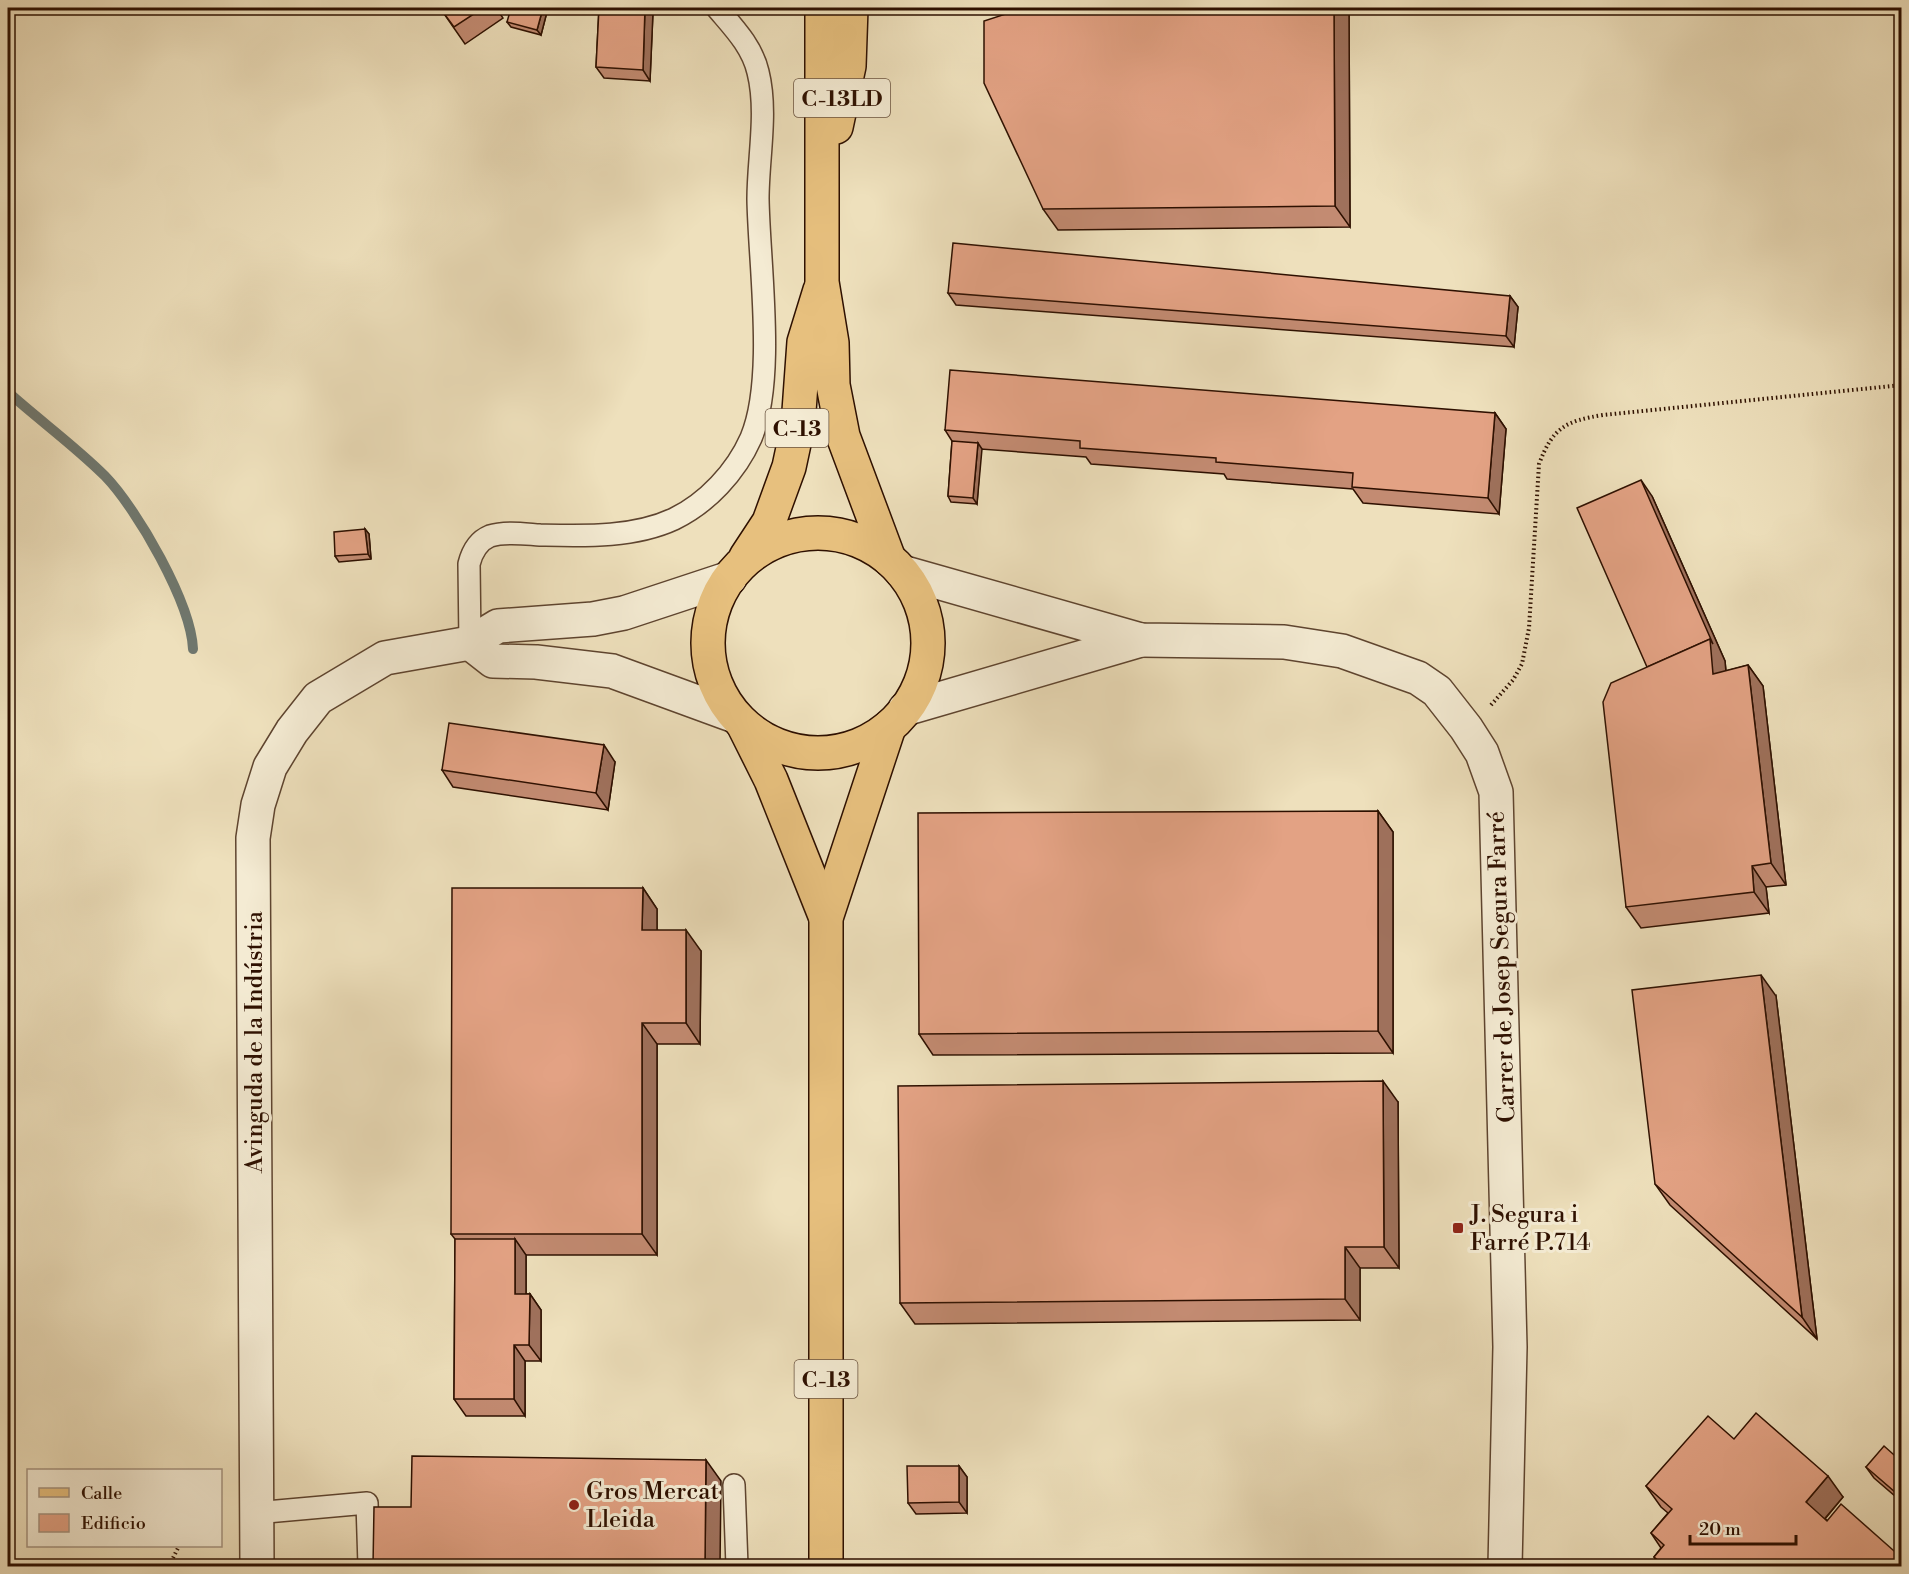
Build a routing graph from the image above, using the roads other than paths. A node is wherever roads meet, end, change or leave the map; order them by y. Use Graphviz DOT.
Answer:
graph roads {
  1 [pos="717,8"];
  2 [pos="822,8"];
  3 [pos="851,8"];
  4 [pos="823,188"];
  5 [pos="822,282"];
  6 [pos="896,565"];
  7 [pos="736,571"];
  8 [pos="1141,640"];
  9 [pos="470,643"];
  10 [pos="897,718"];
  11 [pos="739,720"];
  12 [pos="826,918"];
  13 [pos="734,1485"];
  14 [pos="255,1513"];
  15 [pos="257,1566"];
  16 [pos="369,1566"];
  17 [pos="737,1566"];
  18 [pos="826,1566"];
  19 [pos="1505,1566"];
  1 -- 9 [label="lane"];
  2 -- 4 [label="main road, C-13"];
  3 -- 4 [label="main road, C-13LD"];
  4 -- 5 [label="main road, C-13"];
  5 -- 6 [label="main road, C-13"];
  5 -- 7 [label="main road, C-13"];
  6 -- 7 [label="main road, C-13"];
  6 -- 8 [label="street, Carrer de Josep Segura Farré"];
  6 -- 10 [label="main road, C-13"];
  7 -- 9 [label="street, Avinguda de la Indústria"];
  7 -- 11 [label="main road, C-13"];
  8 -- 10 [label="street, Carrer de Josep Segura Farré"];
  8 -- 19 [label="street, Carrer de Josep Segura Farré"];
  9 -- 11 [label="street"];
  9 -- 14 [label="street, Avinguda de la Indústria"];
  10 -- 11 [label="main road, C-13"];
  10 -- 12 [label="main road, C-13"];
  11 -- 12 [label="main road, C-13"];
  12 -- 18 [label="main road, C-13"];
  13 -- 17 [label="lane"];
  14 -- 15 [label="street, Avinguda de la Indústria"];
  14 -- 16 [label="lane"];
}
